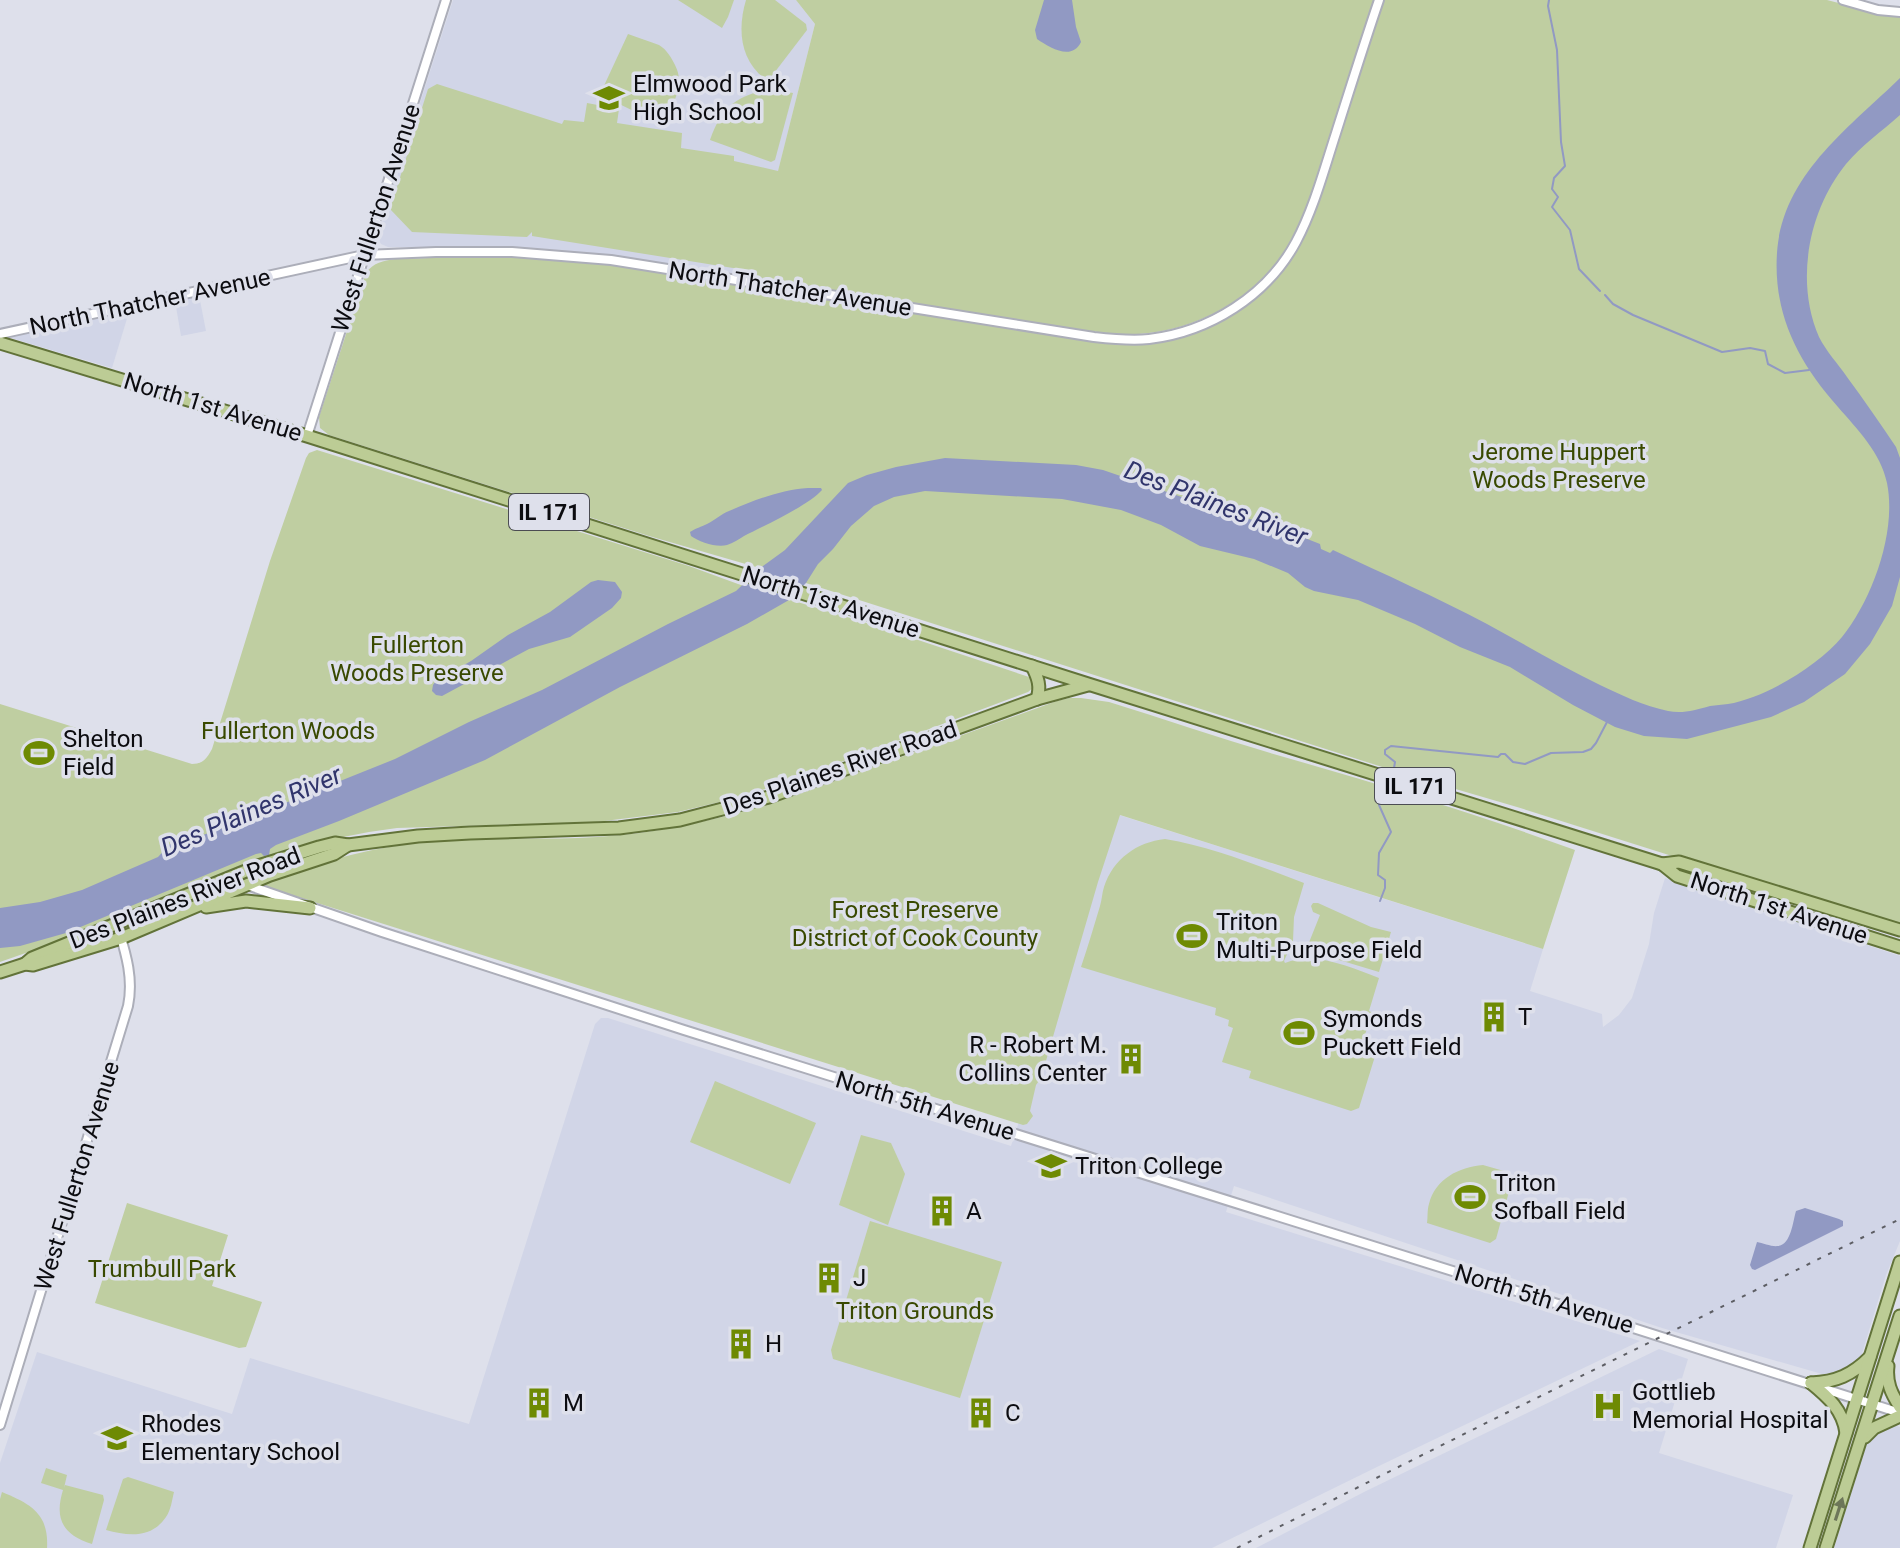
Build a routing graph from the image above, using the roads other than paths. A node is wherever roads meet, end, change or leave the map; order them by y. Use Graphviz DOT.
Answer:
graph roads {
  1 [pos="446,0"];
  2 [pos="1379,0"];
  3 [pos="1843,0"];
  4 [pos="1900,12"];
  5 [pos="364,255"];
  6 [pos="0,334"];
  7 [pos="0,343"];
  8 [pos="307,436"];
  9 [pos="1032,666"];
  10 [pos="1088,684"];
  11 [pos="1037,699"];
  12 [pos="348,845"];
  13 [pos="1662,864"];
  14 [pos="227,879"];
  15 [pos="246,885"];
  16 [pos="310,908"];
  17 [pos="185,911"];
  18 [pos="117,924"];
  19 [pos="1900,930"];
  20 [pos="121,938"];
  21 [pos="1900,947"];
  22 [pos="25,964"];
  23 [pos="0,972"];
  24 [pos="1900,1262"];
  25 [pos="1900,1316"];
  26 [pos="1890,1347"];
  27 [pos="1872,1356"];
  28 [pos="1811,1383"];
  29 [pos="1858,1399"];
  30 [pos="1872,1404"];
  31 [pos="1900,1407"];
  32 [pos="1900,1414"];
  33 [pos="0,1425"];
  34 [pos="1846,1436"];
  35 [pos="1858,1448"];
  36 [pos="1810,1548"];
  37 [pos="1826,1548"];
  1 -- 5 [label="street, West Fullerton Avenue"];
  2 -- 5 [label="street, North Thatcher Avenue"];
  3 -- 4 [label="street"];
  5 -- 6 [label="street, North Thatcher Avenue"];
  5 -- 8 [label="street, West Fullerton Avenue"];
  7 -- 8 [label="main road, North 1st Avenue / IL 171"];
  8 -- 9 [label="main road, North 1st Avenue / IL 171"];
  9 -- 10 [label="main road, North 1st Avenue / IL 171"];
  9 -- 11 [label="main road"];
  10 -- 11 [label="main road, Des Plaines River Road"];
  10 -- 13 [label="main road, North 1st Avenue / IL 171"];
  11 -- 12 [label="main road, Des Plaines River Road"];
  12 -- 14 [label="main road, Des Plaines River Road"];
  12 -- 15 [label="main road, Des Plaines River Road"];
  13 -- 19 [label="main road, North 1st Avenue / IL 171"];
  13 -- 21 [label="main road, North 1st Avenue / IL 171"];
  14 -- 15 [label="street, North 5th Avenue"];
  14 -- 18 [label="main road, Des Plaines River Road"];
  15 -- 16 [label="street, North 5th Avenue"];
  15 -- 17 [label="main road, Des Plaines River Road"];
  16 -- 17 [label="main road"];
  16 -- 28 [label="street, North 5th Avenue"];
  17 -- 20 [label="main road, Des Plaines River Road"];
  18 -- 20 [label="street, West Fullerton Avenue"];
  18 -- 22 [label="main road, Des Plaines River Road"];
  20 -- 22 [label="main road, Des Plaines River Road"];
  20 -- 33 [label="street, West Fullerton Avenue"];
  22 -- 23 [label="main road, Des Plaines River Road"];
  24 -- 27 [label="main road"];
  25 -- 26 [label="main road"];
  26 -- 30 [label="main road"];
  26 -- 31 [label="main road"];
  27 -- 28 [label="main road"];
  27 -- 29 [label="main road"];
  28 -- 29 [label="street, North 5th Avenue"];
  28 -- 34 [label="main road"];
  29 -- 30 [label="street, North 5th Avenue"];
  29 -- 34 [label="main road"];
  30 -- 32 [label="street, North 5th Avenue"];
  30 -- 35 [label="main road"];
  32 -- 35 [label="main road"];
  34 -- 36 [label="main road"];
  37 -- 35 [label="main road, one-way"];
}
